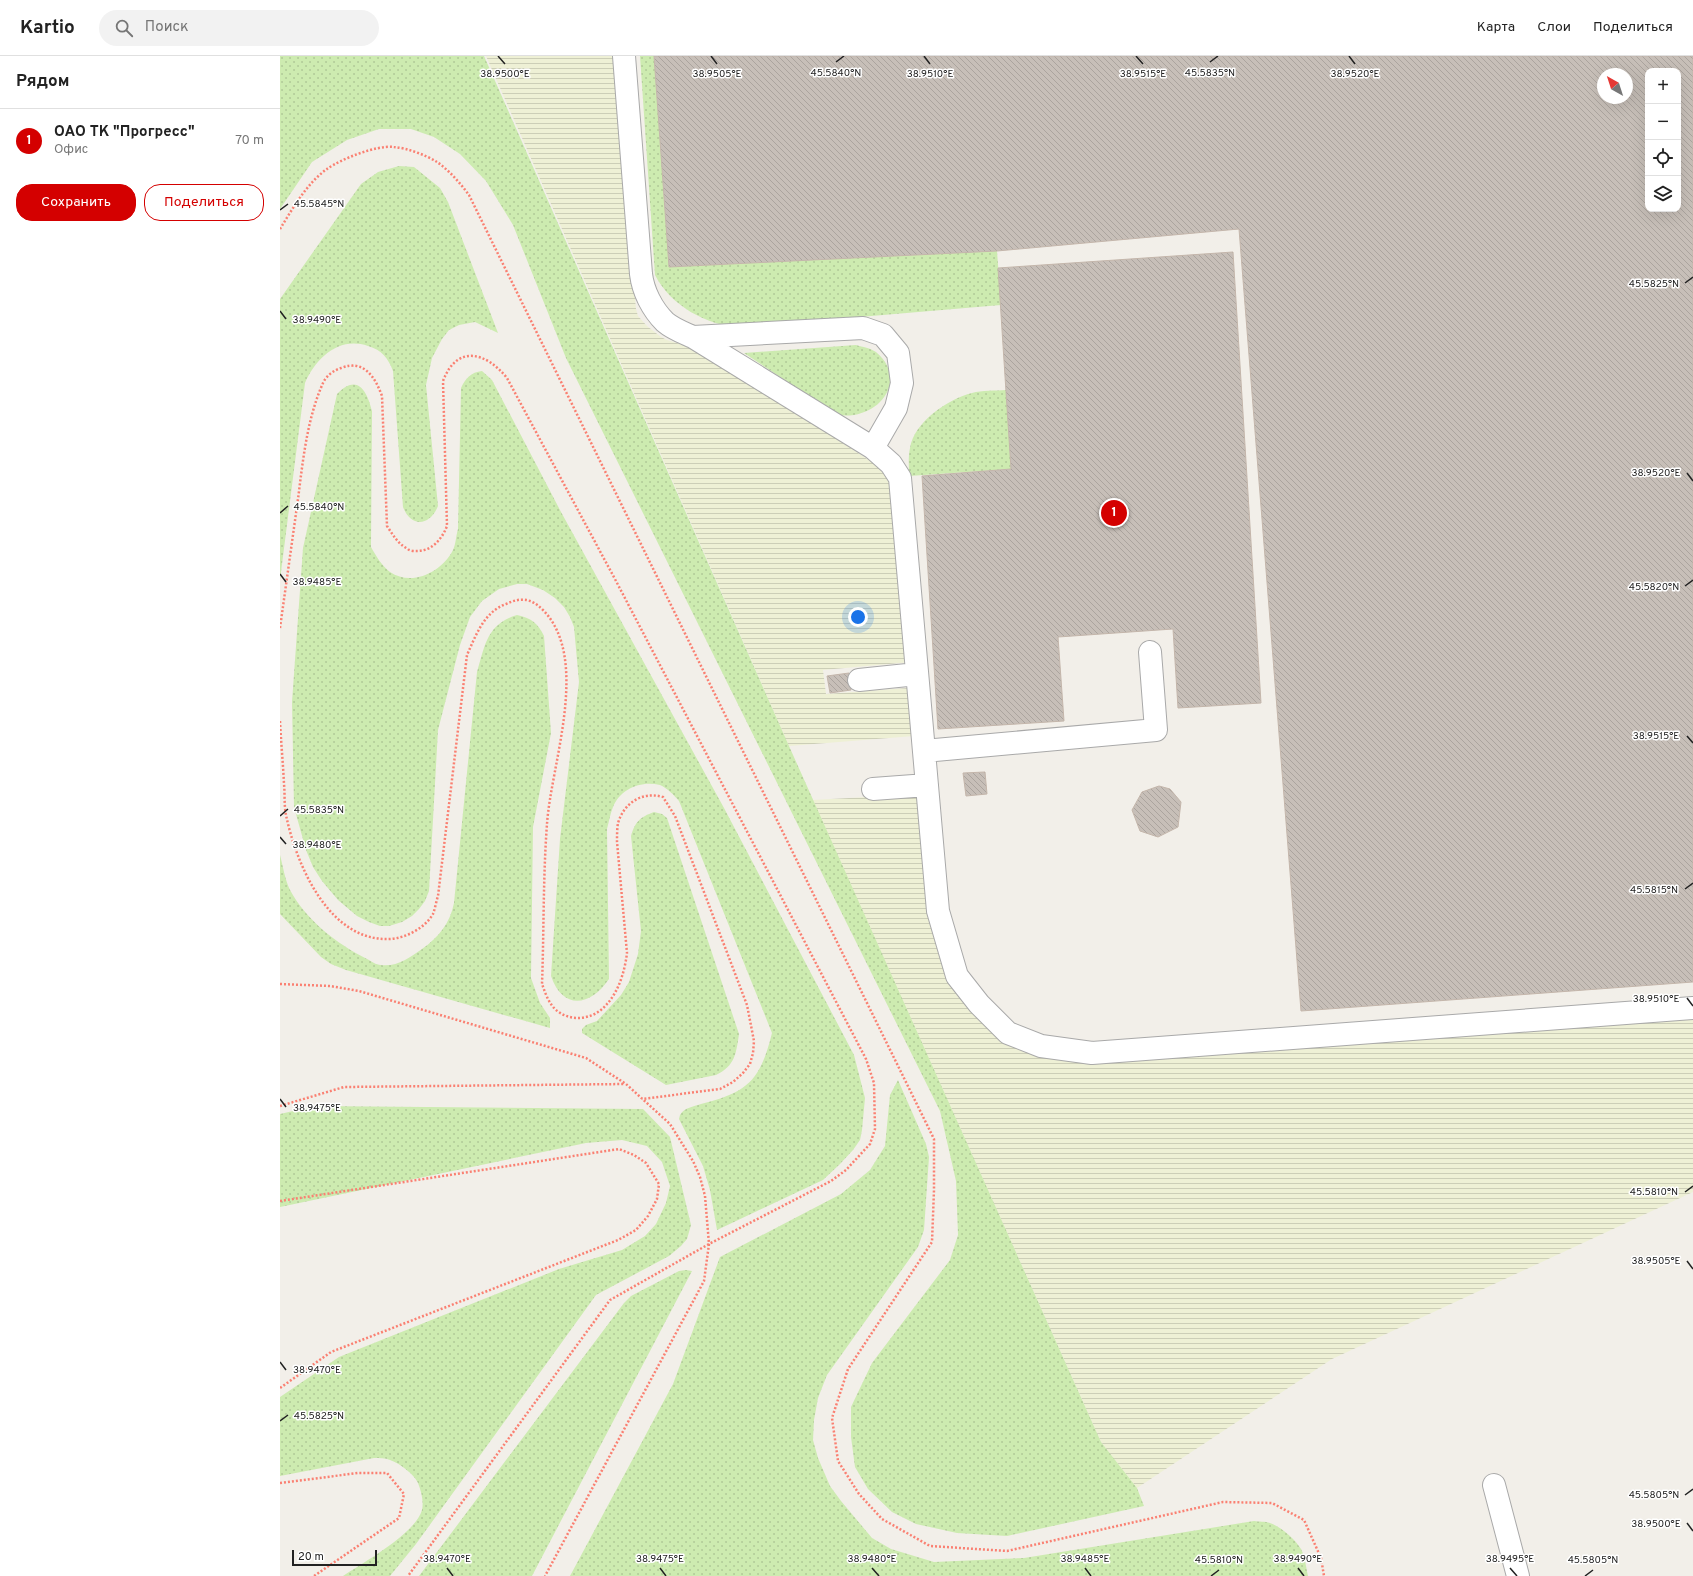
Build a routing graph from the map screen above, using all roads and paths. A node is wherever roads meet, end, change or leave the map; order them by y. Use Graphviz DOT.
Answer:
graph roads {
  1 [pos="624,56"];
  2 [pos="280,229"];
  3 [pos="693,337"];
  4 [pos="873,448"];
  5 [pos="280,628"];
  6 [pos="1150,652"];
  7 [pos="917,674"];
  8 [pos="858,680"];
  9 [pos="280,721"];
  10 [pos="924,751"];
  11 [pos="927,785"];
  12 [pos="873,789"];
  13 [pos="280,984"];
  14 [pos="1693,1008"];
  15 [pos="626,1084"];
  16 [pos="642,1099"];
  17 [pos="280,1106"];
  18 [pos="280,1202"];
  19 [pos="709,1244"];
  20 [pos="280,1388"];
  21 [pos="280,1483"];
  22 [pos="1494,1485"];
  23 [pos="314,1576"];
  24 [pos="408,1576"];
  25 [pos="545,1576"];
  26 [pos="1324,1576"];
  27 [pos="1518,1576"];
  1 -- 3 [label="lane"];
  2 -- 26 [label="path"];
  3 -- 4 [label="lane"];
  3 -- 4 [label="lane"];
  4 -- 7 [label="lane"];
  5 -- 19 [label="path"];
  6 -- 10 [label="lane"];
  7 -- 8 [label="lane"];
  7 -- 10 [label="lane"];
  9 -- 16 [label="path"];
  10 -- 11 [label="lane"];
  11 -- 12 [label="lane"];
  11 -- 14 [label="lane"];
  13 -- 15 [label="path"];
  15 -- 16 [label="path"];
  15 -- 17 [label="path"];
  16 -- 19 [label="path"];
  18 -- 20 [label="path"];
  19 -- 24 [label="path"];
  19 -- 25 [label="path"];
  21 -- 23 [label="path"];
  22 -- 27 [label="lane"];
}
